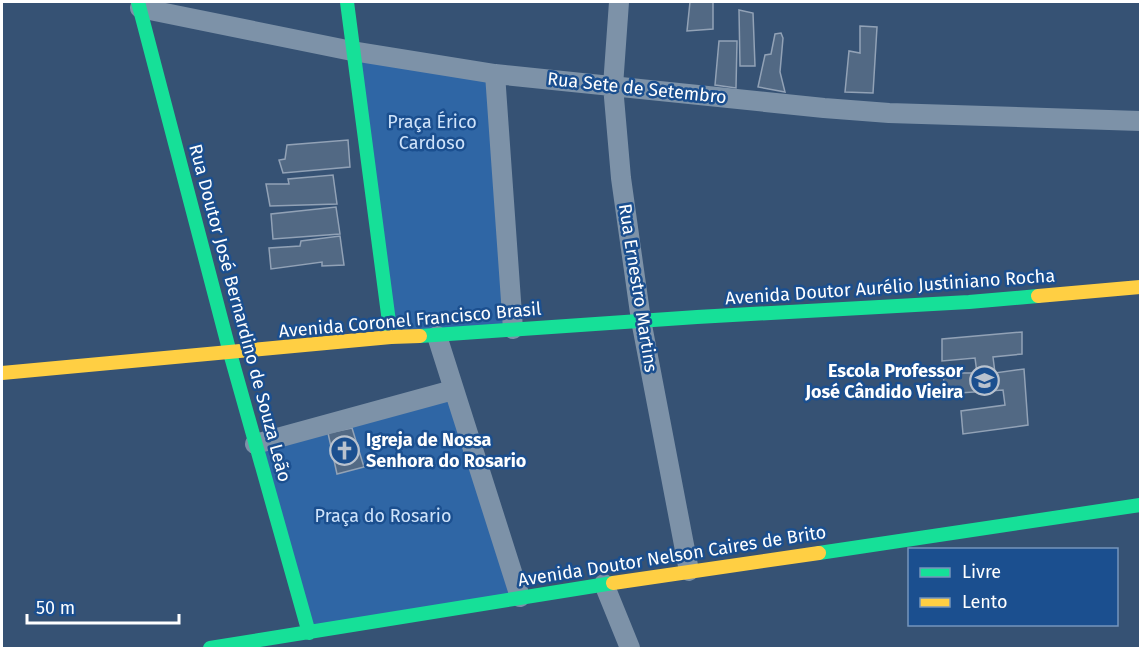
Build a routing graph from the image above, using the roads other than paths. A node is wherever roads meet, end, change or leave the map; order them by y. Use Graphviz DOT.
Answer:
graph roads {
  1 [pos="347,2"];
  2 [pos="619,2"];
  3 [pos="139,5"];
  4 [pos="352,51"];
  5 [pos="495,74"];
  6 [pos="612,86"];
  7 [pos="1140,121"];
  8 [pos="1140,287"];
  9 [pos="641,321"];
  10 [pos="513,329"];
  11 [pos="437,336"];
  12 [pos="391,337"];
  13 [pos="230,353"];
  14 [pos="2,372"];
  15 [pos="453,390"];
  16 [pos="255,444"];
  17 [pos="1140,505"];
  18 [pos="689,571"];
  19 [pos="604,584"];
  20 [pos="520,597"];
  21 [pos="309,633"];
  22 [pos="210,648"];
  23 [pos="630,648"];
  1 -- 4 [label="street"];
  2 -- 6 [label="street, Rua Ernestro Martins"];
  3 -- 4 [label="street, Rua Sete de Setembro"];
  3 -- 13 [label="street, Rua Doutor José Bernardino de Souza Leão"];
  4 -- 5 [label="street, Rua Sete de Setembro"];
  4 -- 12 [label="street"];
  5 -- 6 [label="street, Rua Sete de Setembro"];
  5 -- 10 [label="street"];
  6 -- 7 [label="street, Rua Sete de Setembro"];
  6 -- 9 [label="street, Rua Ernestro Martins"];
  8 -- 9 [label="street, Avenida Doutor Aurélio Justiniano Rocha"];
  9 -- 10 [label="street, Avenida Coronel Francisco Brasil"];
  9 -- 18 [label="street, Rua Ernestro Martins"];
  10 -- 11 [label="street, Avenida Coronel Francisco Brasil"];
  11 -- 12 [label="street, Avenida Coronel Francisco Brasil"];
  11 -- 15 [label="street"];
  12 -- 13 [label="street, Avenida Coronel Francisco Brasil"];
  13 -- 14 [label="street, Avenida Coronel Francisco Brasil"];
  13 -- 16 [label="street, Rua Doutor José Bernardino de Souza Leão"];
  15 -- 16 [label="street"];
  15 -- 20 [label="street"];
  16 -- 21 [label="street, Rua Doutor José Bernardino de Souza Leão"];
  17 -- 18 [label="street, Avenida Doutor Nelson Caires de Brito"];
  18 -- 19 [label="street, Avenida Doutor Nelson Caires de Brito"];
  19 -- 20 [label="street, Avenida Doutor Nelson Caires de Brito"];
  19 -- 23 [label="street"];
  20 -- 21 [label="street, Avenida Doutor Nelson Caires de Brito"];
  21 -- 22 [label="street, Avenida Doutor Nelson Caires de Brito"];
}
